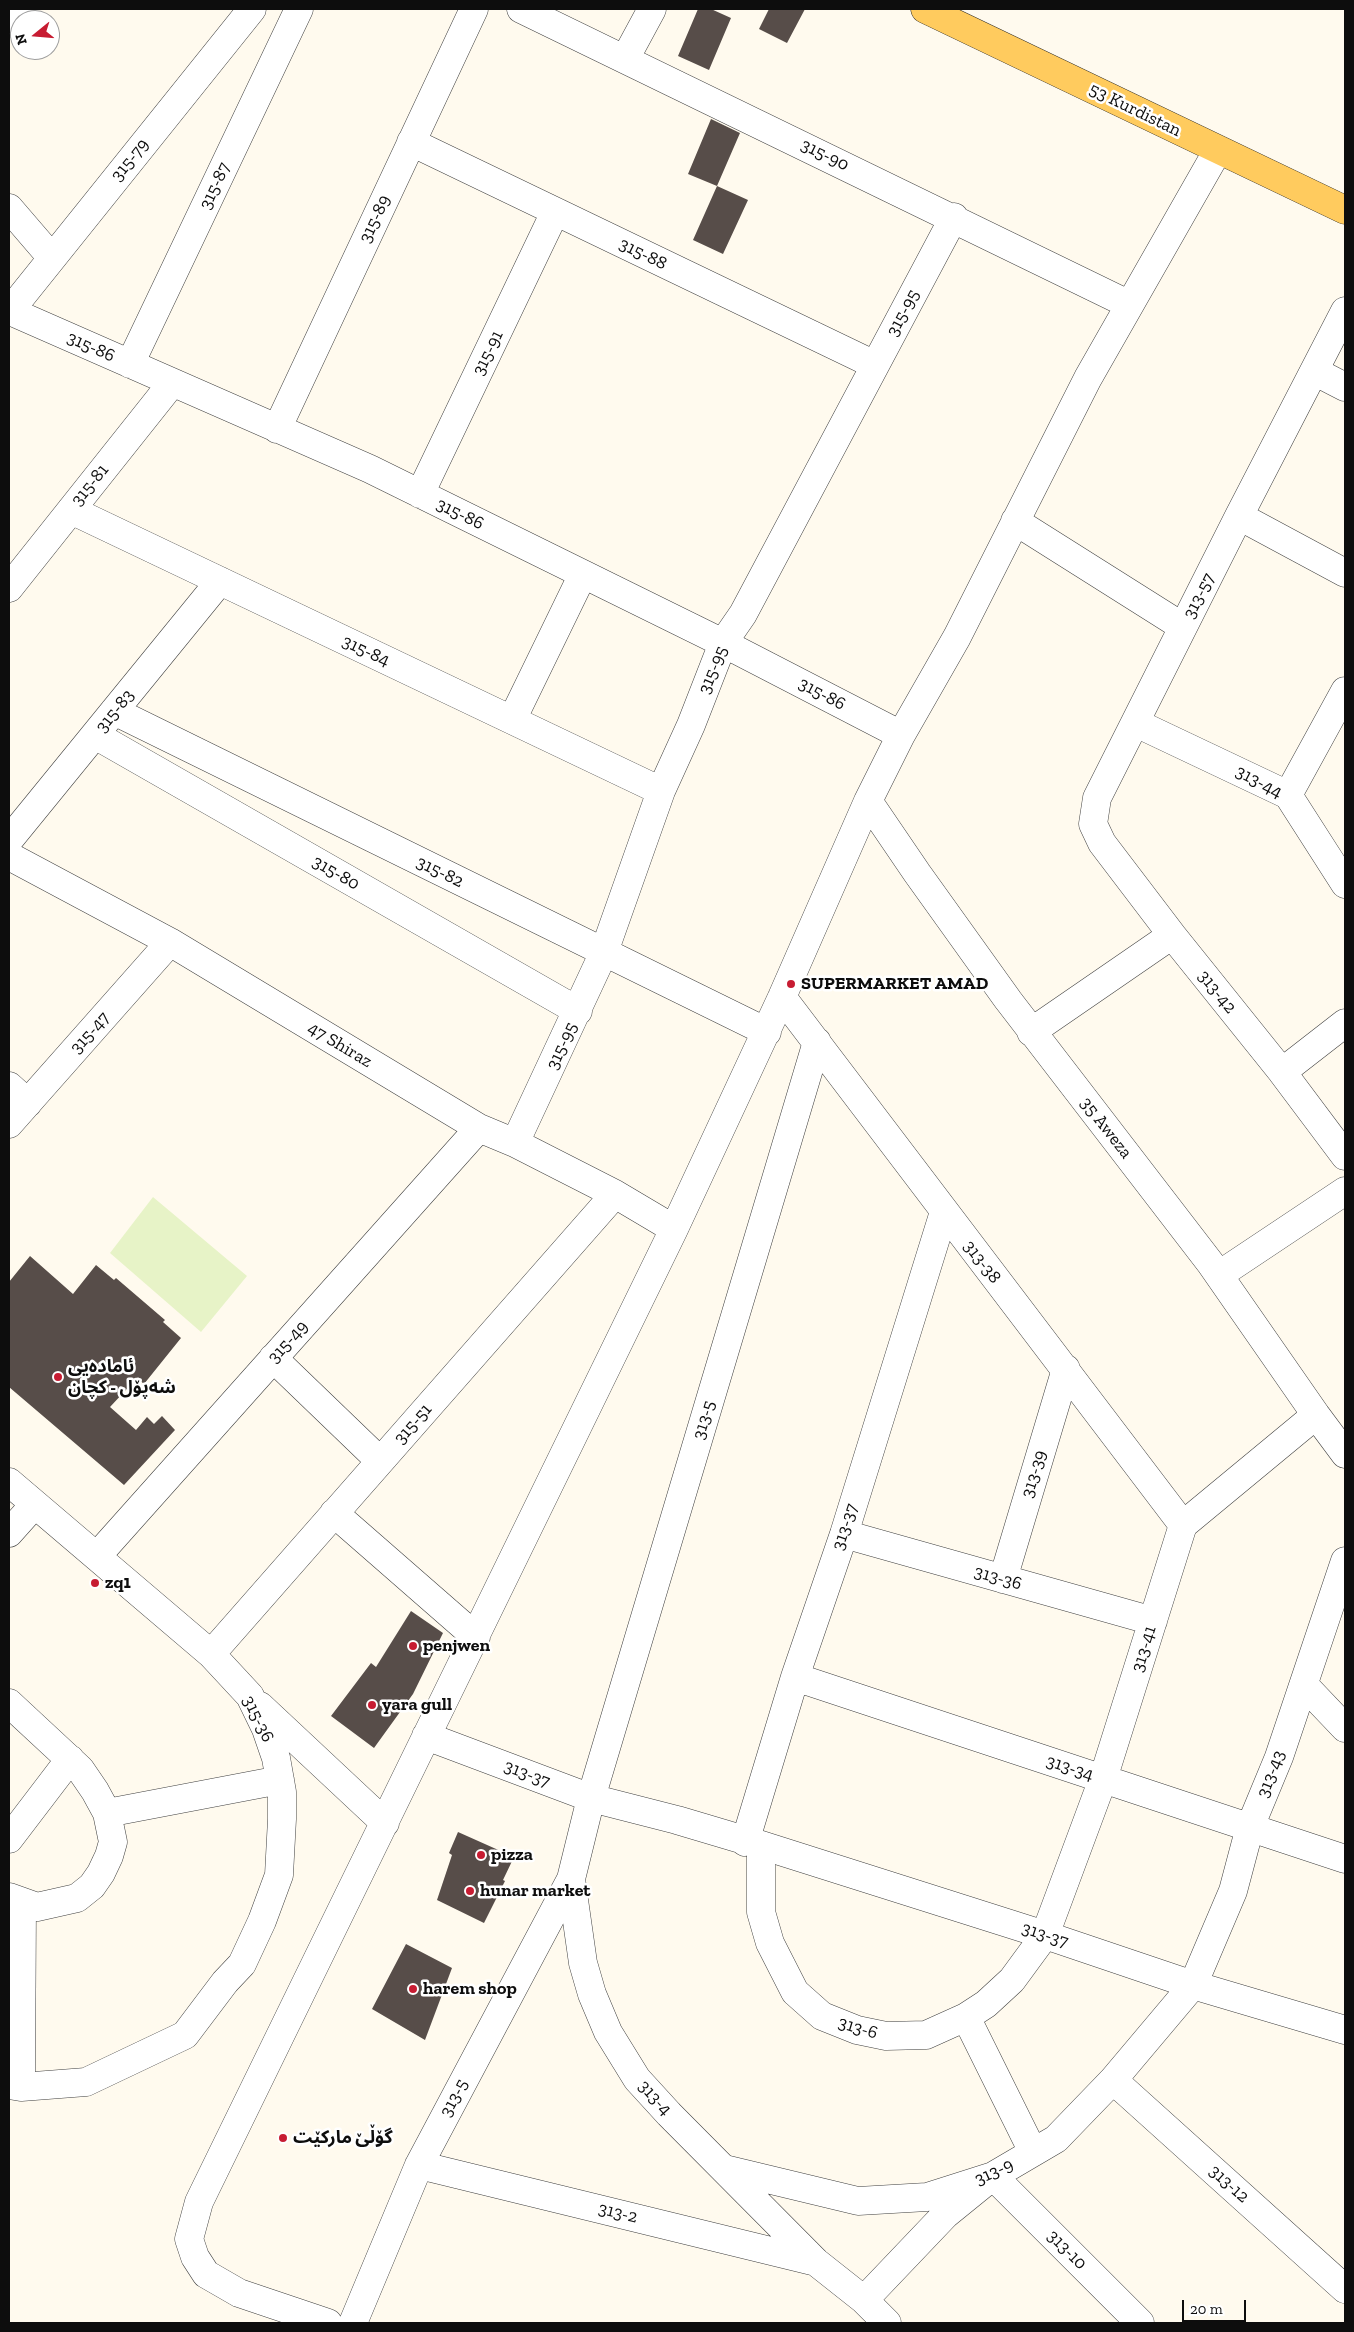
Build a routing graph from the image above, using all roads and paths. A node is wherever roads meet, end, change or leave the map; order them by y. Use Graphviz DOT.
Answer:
graph roads {
  1 [pos="20,9"];
  2 [pos="252,9"];
  3 [pos="299,9"];
  4 [pos="474,9"];
  5 [pos="521,9"];
  6 [pos="652,9"];
  7 [pos="925,9"];
  8 [pos="9,23"];
  9 [pos="625,59"];
  10 [pos="411,142"];
  11 [pos="1218,150"];
  12 [pos="9,208"];
  13 [pos="1345,210"];
  14 [pos="556,212"];
  15 [pos="954,218"];
  16 [pos="52,258"];
  17 [pos="1128,304"];
  18 [pos="1345,311"];
  19 [pos="9,312"];
  20 [pos="130,364"];
  21 [pos="875,365"];
  22 [pos="1314,371"];
  23 [pos="172,382"];
  24 [pos="1345,387"];
  25 [pos="277,429"];
  26 [pos="420,494"];
  27 [pos="71,510"];
  28 [pos="1239,516"];
  29 [pos="1015,521"];
  30 [pos="1345,573"];
  31 [pos="583,574"];
  32 [pos="220,581"];
  33 [pos="9,588"];
  34 [pos="1183,626"];
  35 [pos="723,643"];
  36 [pos="1345,691"];
  37 [pos="114,711"];
  38 [pos="512,720"];
  39 [pos="1136,723"];
  40 [pos="94,735"];
  41 [pos="901,735"];
  42 [pos="661,791"];
  43 [pos="1288,795"];
  44 [pos="868,801"];
  45 [pos="1093,824"];
  46 [pos="11,857"];
  47 [pos="1345,884"];
  48 [pos="1172,935"];
  49 [pos="170,942"];
  50 [pos="604,952"];
  51 [pos="782,997"];
  52 [pos="578,1011"];
  53 [pos="1345,1023"];
  54 [pos="767,1032"];
  55 [pos="1031,1032"];
  56 [pos="817,1042"];
  57 [pos="1282,1072"];
  58 [pos="18,1094"];
  59 [pos="9,1124"];
  60 [pos="479,1128"];
  61 [pos="515,1143"];
  62 [pos="1345,1156"];
  63 [pos="1345,1192"];
  64 [pos="615,1194"];
  65 [pos="944,1212"];
  66 [pos="674,1229"];
  67 [pos="1220,1275"];
  68 [pos="273,1358"];
  69 [pos="1066,1369"];
  70 [pos="1316,1415"];
  71 [pos="1345,1454"];
  72 [pos="380,1461"];
  73 [pos="9,1482"];
  74 [pos="34,1506"];
  75 [pos="334,1513"];
  76 [pos="1183,1525"];
  77 [pos="9,1533"];
  78 [pos="844,1534"];
  79 [pos="97,1556"];
  80 [pos="1345,1561"];
  81 [pos="1003,1579"];
  82 [pos="1153,1621"];
  83 [pos="476,1637"];
  84 [pos="211,1654"];
  85 [pos="795,1677"];
  86 [pos="1304,1686"];
  87 [pos="250,1696"];
  88 [pos="9,1703"];
  89 [pos="1345,1728"];
  90 [pos="426,1736"];
  91 [pos="70,1759"];
  92 [pos="1104,1779"];
  93 [pos="280,1780"];
  94 [pos="591,1798"];
  95 [pos="107,1813"];
  96 [pos="385,1823"];
  97 [pos="1250,1827"];
  98 [pos="9,1839"];
  99 [pos="753,1844"];
  100 [pos="1345,1859"];
  101 [pos="571,1879"];
  102 [pos="15,1900"];
  103 [pos="1045,1934"];
  104 [pos="1193,1985"];
  105 [pos="966,2017"];
  106 [pos="1345,2030"];
  107 [pos="1113,2080"];
  108 [pos="15,2086"];
  109 [pos="1033,2152"];
  110 [pos="419,2165"];
  111 [pos="726,2169"];
  112 [pos="993,2176"];
  113 [pos="816,2262"];
  114 [pos="1345,2289"];
  115 [pos="864,2300"];
  116 [pos="328,2323"];
  117 [pos="353,2323"];
  118 [pos="887,2323"];
  119 [pos="1140,2323"];
  1 -- 8 [label="street"];
  2 -- 16 [label="street, 315-79"];
  3 -- 20 [label="street, 315-87"];
  4 -- 10 [label="street, 315-89"];
  5 -- 9 [label="street, 315-90"];
  6 -- 9 [label="street"];
  7 -- 11 [label="main road, 53 Kurdistan"];
  9 -- 15 [label="street, 315-90"];
  10 -- 14 [label="street, 315-88"];
  10 -- 25 [label="street, 315-89"];
  11 -- 13 [label="main road, 53 Kurdistan"];
  11 -- 17 [label="street"];
  12 -- 16 [label="street"];
  14 -- 21 [label="street, 315-88"];
  14 -- 26 [label="street, 315-91"];
  15 -- 17 [label="street, 315-90"];
  15 -- 21 [label="street, 315-95"];
  16 -- 19 [label="street, 315-79"];
  17 -- 29 [label="street"];
  18 -- 22 [label="street, 313-57"];
  19 -- 20 [label="street, 315-86"];
  20 -- 23 [label="street, 315-86"];
  21 -- 35 [label="street, 315-95"];
  22 -- 24 [label="street"];
  22 -- 28 [label="street, 313-57"];
  23 -- 25 [label="street, 315-86"];
  23 -- 27 [label="street, 315-81"];
  25 -- 26 [label="street, 315-86"];
  26 -- 31 [label="street, 315-86"];
  27 -- 32 [label="street, 315-84"];
  27 -- 33 [label="street, 315-81"];
  28 -- 30 [label="street"];
  28 -- 34 [label="street, 313-57"];
  29 -- 34 [label="street"];
  29 -- 41 [label="street"];
  31 -- 35 [label="street, 315-86"];
  31 -- 38 [label="street"];
  32 -- 37 [label="street, 315-83"];
  32 -- 38 [label="street, 315-84"];
  34 -- 39 [label="street, 313-57"];
  35 -- 41 [label="street, 315-86"];
  35 -- 42 [label="street, 315-95"];
  36 -- 43 [label="street"];
  37 -- 40 [label="street, 315-83"];
  37 -- 50 [label="street, 315-82"];
  38 -- 42 [label="street, 315-84"];
  39 -- 43 [label="street, 313-44"];
  39 -- 45 [label="street, 313-57"];
  40 -- 46 [label="street, 315-83"];
  40 -- 52 [label="street, 315-80"];
  41 -- 44 [label="street"];
  42 -- 50 [label="street, 315-95"];
  43 -- 47 [label="street, 313-44"];
  44 -- 51 [label="street"];
  44 -- 55 [label="street, 35 Aweza"];
  45 -- 48 [label="street, 313-42"];
  46 -- 49 [label="street, 47 Shiraz"];
  48 -- 55 [label="street"];
  48 -- 57 [label="street, 313-42"];
  49 -- 58 [label="street, 315-47"];
  49 -- 60 [label="street, 47 Shiraz"];
  50 -- 52 [label="street, 315-95"];
  50 -- 54 [label="street, 315-82"];
  51 -- 54 [label="street"];
  51 -- 56 [label="street, 313-38"];
  52 -- 61 [label="street, 315-95"];
  53 -- 57 [label="street"];
  54 -- 66 [label="street"];
  55 -- 67 [label="street, 35 Aweza"];
  56 -- 65 [label="street, 313-38"];
  56 -- 94 [label="street, 313-5"];
  57 -- 62 [label="street, 313-42"];
  58 -- 59 [label="street, 315-47"];
  60 -- 61 [label="street, 47 Shiraz"];
  60 -- 68 [label="street, 315-49"];
  61 -- 64 [label="street, 47 Shiraz"];
  63 -- 67 [label="street"];
  64 -- 66 [label="street, 47 Shiraz"];
  64 -- 72 [label="street, 315-51"];
  65 -- 69 [label="street, 313-38"];
  65 -- 78 [label="street, 313-37"];
  66 -- 83 [label="street"];
  67 -- 70 [label="street, 35 Aweza"];
  68 -- 72 [label="street"];
  68 -- 79 [label="street, 315-49"];
  69 -- 76 [label="street, 313-38"];
  69 -- 81 [label="street, 313-39"];
  70 -- 71 [label="street, 35 Aweza"];
  70 -- 76 [label="street"];
  72 -- 75 [label="street, 315-51"];
  73 -- 74 [label="street, 315-36"];
  74 -- 77 [label="street"];
  74 -- 79 [label="street, 315-36"];
  75 -- 83 [label="street"];
  75 -- 84 [label="street, 315-51"];
  76 -- 82 [label="street, 313-41"];
  78 -- 81 [label="street, 313-36"];
  78 -- 85 [label="street, 313-37"];
  79 -- 84 [label="street, 315-36"];
  80 -- 86 [label="street, 313-43"];
  81 -- 82 [label="street, 313-36"];
  82 -- 92 [label="street, 313-41"];
  83 -- 90 [label="street"];
  84 -- 87 [label="street, 315-36"];
  85 -- 92 [label="street, 313-34"];
  85 -- 99 [label="street, 313-37"];
  86 -- 89 [label="street"];
  86 -- 97 [label="street, 313-43"];
  87 -- 93 [label="street, 315-36"];
  87 -- 96 [label="street"];
  88 -- 91 [label="street"];
  90 -- 94 [label="street, 313-37"];
  90 -- 96 [label="street"];
  91 -- 95 [label="street"];
  91 -- 98 [label="street"];
  92 -- 97 [label="street, 313-34"];
  92 -- 103 [label="street, 313-41"];
  93 -- 95 [label="street"];
  93 -- 108 [label="street, 315-36"];
  94 -- 99 [label="street, 313-37"];
  94 -- 101 [label="street, 313-4"];
  95 -- 102 [label="street"];
  96 -- 116 [label="street"];
  97 -- 100 [label="street, 313-34"];
  97 -- 104 [label="street, 313-43"];
  99 -- 103 [label="street, 313-37"];
  99 -- 105 [label="street, 313-6"];
  101 -- 110 [label="street, 313-5"];
  101 -- 111 [label="street, 313-4"];
  102 -- 108 [label="street"];
  103 -- 104 [label="street, 313-37"];
  103 -- 105 [label="street, 313-6"];
  104 -- 106 [label="street, 313-37"];
  104 -- 107 [label="street, 313-9"];
  105 -- 109 [label="street"];
  107 -- 109 [label="street, 313-9"];
  107 -- 114 [label="street, 313-12"];
  109 -- 112 [label="street, 313-9"];
  110 -- 113 [label="street, 313-2"];
  110 -- 117 [label="street, 313-5"];
  111 -- 112 [label="street, 313-9"];
  111 -- 113 [label="street, 313-4"];
  112 -- 115 [label="street"];
  112 -- 119 [label="street, 313-10"];
  113 -- 115 [label="street, 313-4"];
  115 -- 118 [label="street, 313-4"];
}
